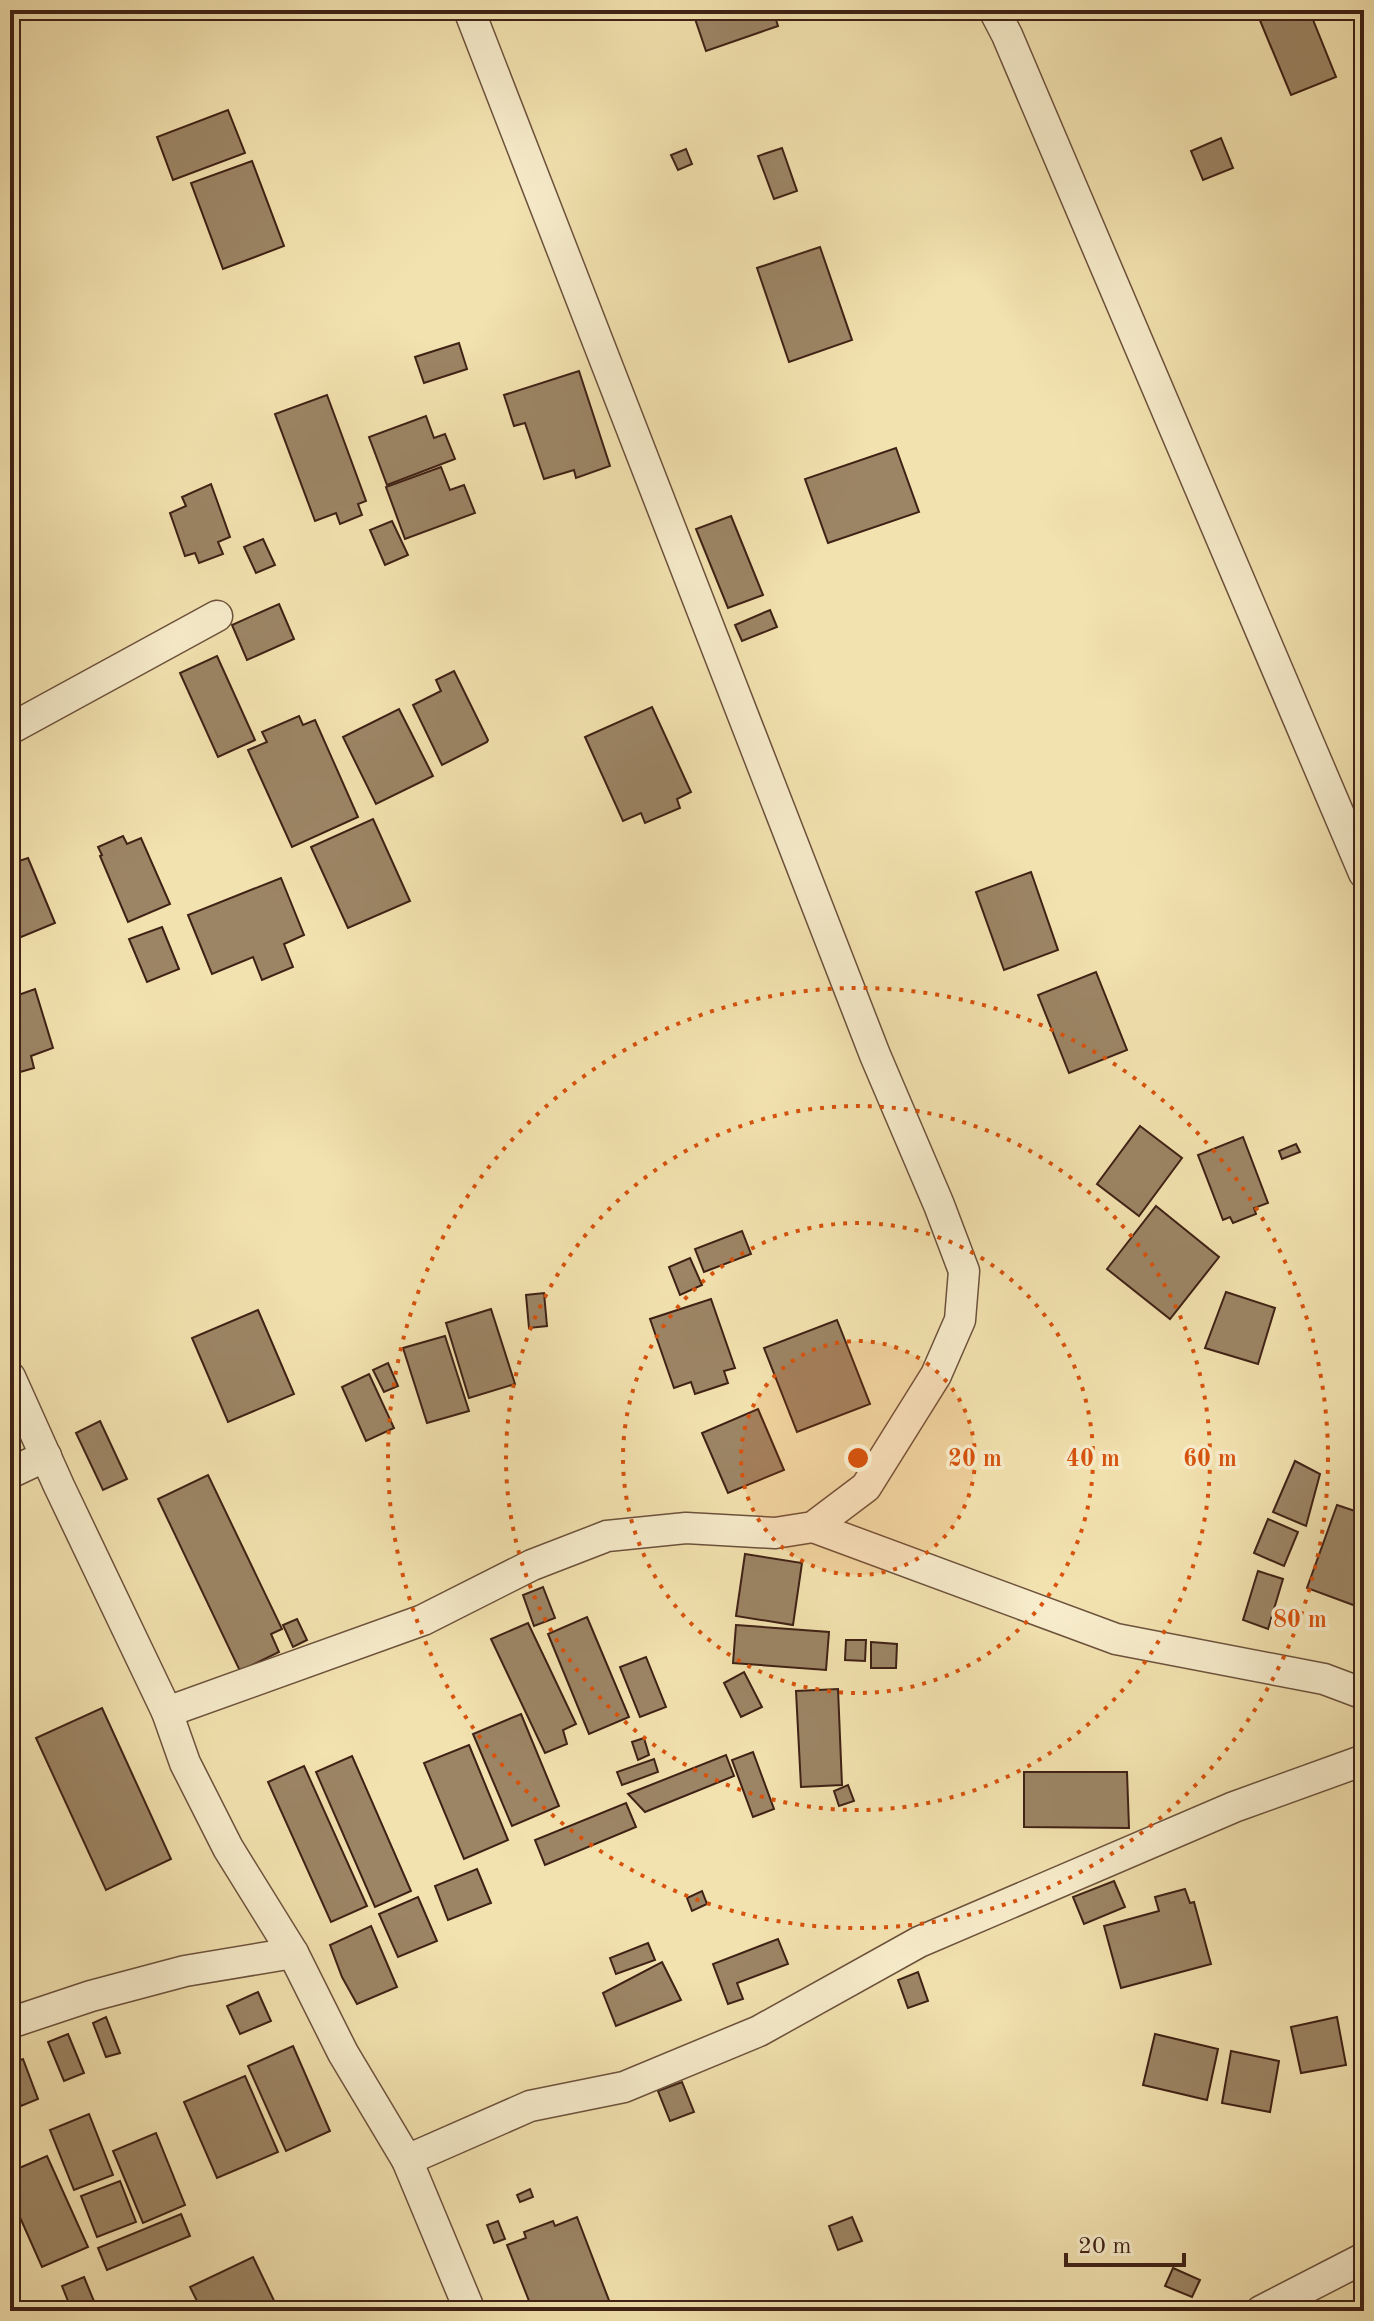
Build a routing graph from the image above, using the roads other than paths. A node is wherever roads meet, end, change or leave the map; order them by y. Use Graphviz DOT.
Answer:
graph roads {
  1 [pos="469,10"];
  2 [pos="994,10"];
  3 [pos="217,616"];
  4 [pos="10,729"];
  5 [pos="1364,873"];
  6 [pos="10,1377"];
  7 [pos="46,1456"];
  8 [pos="10,1473"];
  9 [pos="813,1527"];
  10 [pos="1364,1694"];
  11 [pos="167,1712"];
  12 [pos="1364,1760"];
  13 [pos="293,1953"];
  14 [pos="10,2023"];
  15 [pos="407,2160"];
  16 [pos="1364,2258"];
  17 [pos="1292,2304"];
  18 [pos="470,2311"];
  19 [pos="1261,2311"];
  1 -- 9 [label="street"];
  2 -- 5 [label="street"];
  3 -- 4 [label="street"];
  6 -- 7 [label="street"];
  7 -- 8 [label="street"];
  7 -- 11 [label="street"];
  9 -- 10 [label="street"];
  9 -- 11 [label="street"];
  11 -- 13 [label="street"];
  12 -- 15 [label="street"];
  13 -- 14 [label="street"];
  13 -- 15 [label="street"];
  15 -- 18 [label="street"];
  16 -- 17 [label="street"];
  17 -- 19 [label="street"];
}
